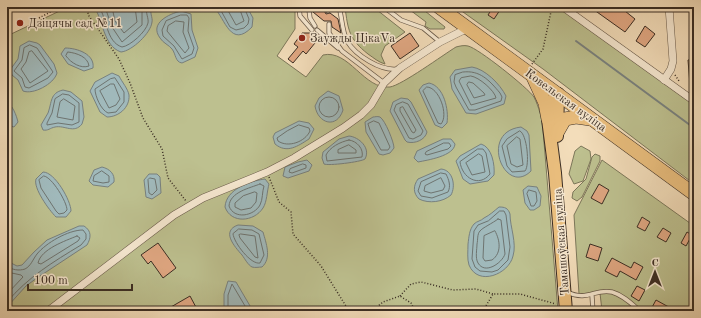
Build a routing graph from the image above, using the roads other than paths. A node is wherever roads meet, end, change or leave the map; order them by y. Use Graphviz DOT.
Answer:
graph roads {
  1 [pos="299,7"];
  2 [pos="339,7"];
  3 [pos="384,7"];
  4 [pos="439,7"];
  5 [pos="563,7"];
  6 [pos="670,7"];
  7 [pos="309,10"];
  8 [pos="328,24"];
  9 [pos="468,28"];
  10 [pos="316,30"];
  11 [pos="440,42"];
  12 [pos="342,51"];
  13 [pos="400,68"];
  14 [pos="533,70"];
  15 [pos="664,80"];
  16 [pos="384,82"];
  17 [pos="558,94"];
  18 [pos="694,101"];
  19 [pos="548,120"];
  20 [pos="593,120"];
  21 [pos="557,133"];
  22 [pos="556,173"];
  23 [pos="694,194"];
  24 [pos="564,291"];
  25 [pos="592,296"];
  26 [pos="565,309"];
  27 [pos="48,311"];
  28 [pos="593,311"];
  29 [pos="640,311"];
  1 -- 10 [label="lane"];
  2 -- 13 [label="lane"];
  3 -- 11 [label="lane"];
  4 -- 9 [label="highway, Ковельская вуліца"];
  5 -- 15 [label="street"];
  6 -- 15 [label="street"];
  7 -- 10 [label="lane"];
  8 -- 12 [label="lane"];
  9 -- 11 [label="street"];
  9 -- 14 [label="highway, Ковельская вуліца"];
  10 -- 12 [label="lane"];
  11 -- 13 [label="street"];
  12 -- 16 [label="lane"];
  13 -- 16 [label="street"];
  14 -- 17 [label="highway, Ковельская вуліца"];
  14 -- 19 [label="highway"];
  15 -- 18 [label="street"];
  16 -- 27 [label="street"];
  17 -- 19 [label="main road, Тамашоўская вуліца"];
  17 -- 20 [label="highway, Ковельская вуліца"];
  17 -- 21 [label="main road, Тамашоўская вуліца"];
  19 -- 22 [label="main road, Тамашоўская вуліца"];
  20 -- 21 [label="highway"];
  20 -- 23 [label="highway, Ковельская вуліца"];
  21 -- 22 [label="main road, Тамашоўская вуліца"];
  22 -- 24 [label="main road, Тамашоўская вуліца"];
  24 -- 25 [label="lane"];
  24 -- 26 [label="main road, Тамашоўская вуліца"];
  25 -- 28 [label="lane"];
  25 -- 29 [label="lane"];
}
